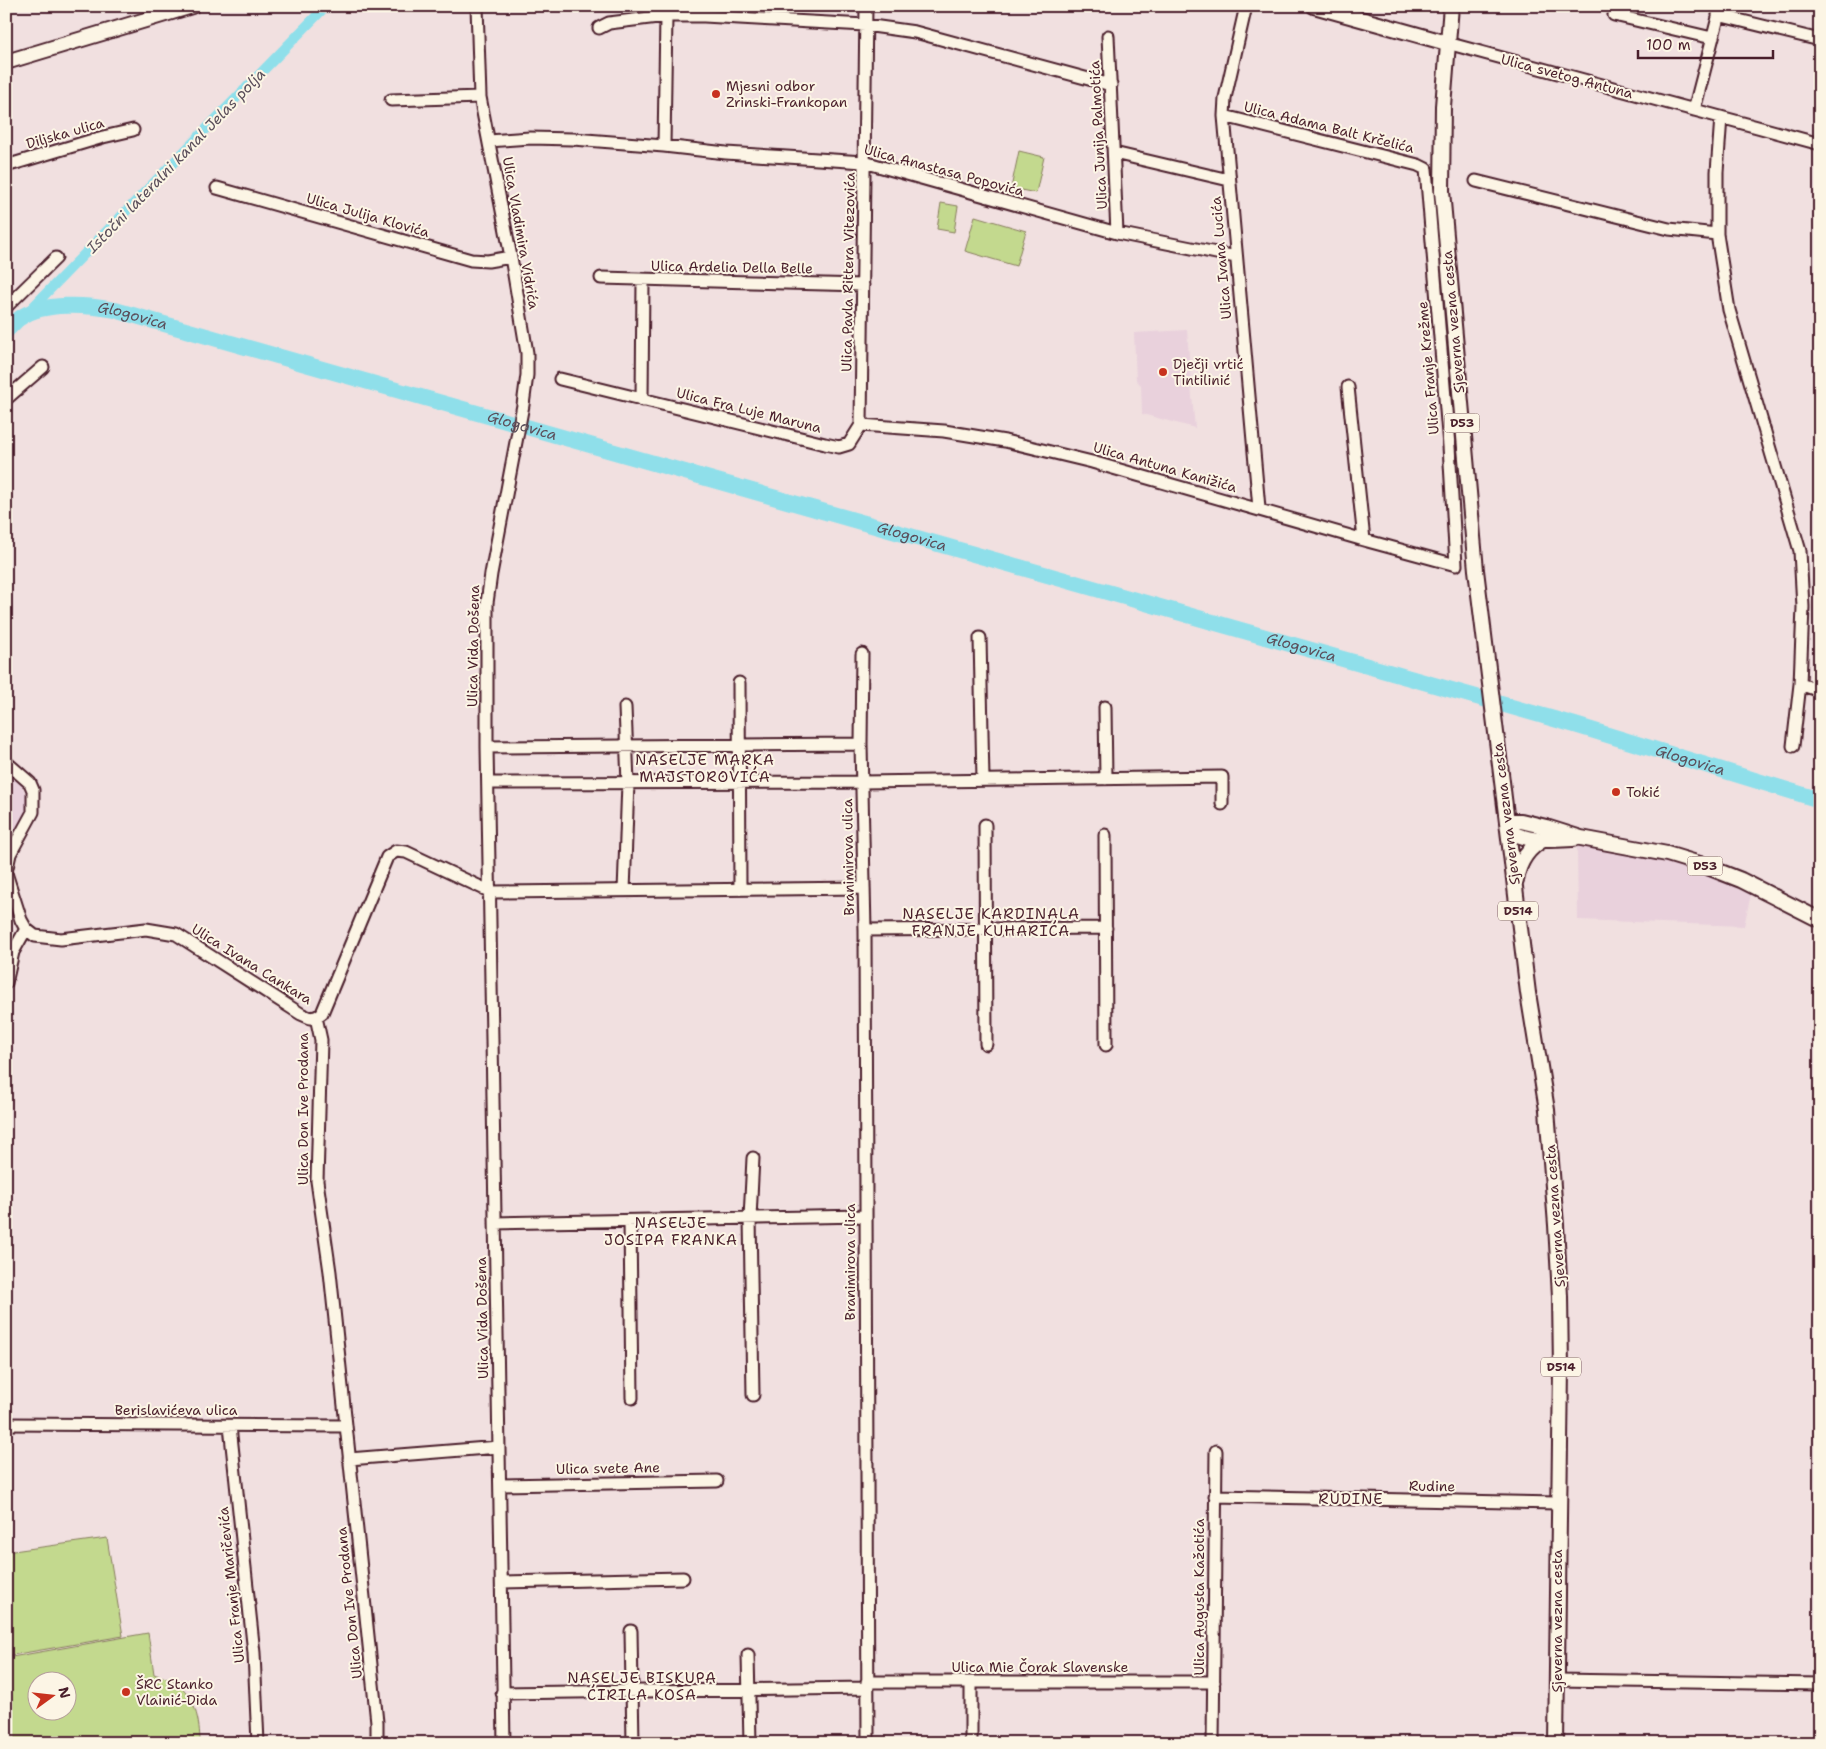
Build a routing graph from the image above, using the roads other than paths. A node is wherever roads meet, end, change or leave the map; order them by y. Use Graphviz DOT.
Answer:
graph roads {
  1 [pos="192,6"];
  2 [pos="477,6"];
  3 [pos="866,6"];
  4 [pos="1246,6"];
  5 [pos="1314,6"];
  6 [pos="1451,6"];
  7 [pos="1720,10"];
  8 [pos="1614,15"];
  9 [pos="666,16"];
  10 [pos="865,25"];
  11 [pos="599,28"];
  12 [pos="1108,36"];
  13 [pos="1712,38"];
  14 [pos="1820,40"];
  15 [pos="1448,43"];
  16 [pos="6,62"];
  17 [pos="1111,85"];
  18 [pos="480,98"];
  19 [pos="391,100"];
  20 [pos="1694,110"];
  21 [pos="1224,116"];
  22 [pos="1720,117"];
  23 [pos="133,130"];
  24 [pos="489,142"];
  25 [pos="1820,144"];
  26 [pos="664,146"];
  27 [pos="1114,154"];
  28 [pos="864,162"];
  29 [pos="6,166"];
  30 [pos="1426,169"];
  31 [pos="1229,180"];
  32 [pos="1476,181"];
  33 [pos="217,188"];
  34 [pos="1117,233"];
  35 [pos="1717,234"];
  36 [pos="511,257"];
  37 [pos="1236,257"];
  38 [pos="56,258"];
  39 [pos="600,278"];
  40 [pos="643,280"];
  41 [pos="863,285"];
  42 [pos="6,307"];
  43 [pos="43,368"];
  44 [pos="527,375"];
  45 [pos="560,380"];
  46 [pos="1348,387"];
  47 [pos="6,399"];
  48 [pos="642,400"];
  49 [pos="861,425"];
  50 [pos="1449,446"];
  51 [pos="1464,446"];
  52 [pos="1259,508"];
  53 [pos="1364,540"];
  54 [pos="1456,565"];
  55 [pos="980,638"];
  56 [pos="862,654"];
  57 [pos="739,683"];
  58 [pos="1800,684"];
  59 [pos="1820,691"];
  60 [pos="625,707"];
  61 [pos="1105,707"];
  62 [pos="861,744"];
  63 [pos="739,745"];
  64 [pos="626,746"];
  65 [pos="1793,746"];
  66 [pos="487,747"];
  67 [pos="6,762"];
  68 [pos="1106,779"];
  69 [pos="983,780"];
  70 [pos="740,782"];
  71 [pos="862,782"];
  72 [pos="488,783"];
  73 [pos="628,783"];
  74 [pos="1222,804"];
  75 [pos="1507,825"];
  76 [pos="984,826"];
  77 [pos="1105,835"];
  78 [pos="1581,838"];
  79 [pos="1546,839"];
  80 [pos="6,873"];
  81 [pos="1515,886"];
  82 [pos="863,888"];
  83 [pos="740,890"];
  84 [pos="624,891"];
  85 [pos="491,892"];
  86 [pos="1820,920"];
  87 [pos="1106,928"];
  88 [pos="26,929"];
  89 [pos="984,929"];
  90 [pos="864,930"];
  91 [pos="6,983"];
  92 [pos="316,1017"];
  93 [pos="986,1044"];
  94 [pos="1106,1045"];
  95 [pos="753,1158"];
  96 [pos="865,1216"];
  97 [pos="750,1218"];
  98 [pos="630,1220"];
  99 [pos="495,1223"];
  100 [pos="753,1395"];
  101 [pos="632,1398"];
  102 [pos="6,1424"];
  103 [pos="230,1426"];
  104 [pos="346,1426"];
  105 [pos="499,1447"];
  106 [pos="1216,1451"];
  107 [pos="349,1459"];
  108 [pos="717,1481"];
  109 [pos="500,1485"];
  110 [pos="1215,1496"];
  111 [pos="1558,1503"];
  112 [pos="682,1578"];
  113 [pos="502,1582"];
  114 [pos="631,1631"];
  115 [pos="748,1655"];
  116 [pos="1557,1680"];
  117 [pos="1214,1682"];
  118 [pos="971,1683"];
  119 [pos="1820,1684"];
  120 [pos="867,1685"];
  121 [pos="750,1689"];
  122 [pos="632,1691"];
  123 [pos="502,1692"];
  124 [pos="258,1743"];
  125 [pos="377,1743"];
  126 [pos="504,1743"];
  127 [pos="633,1743"];
  128 [pos="750,1743"];
  129 [pos="868,1743"];
  130 [pos="971,1743"];
  131 [pos="1213,1743"];
  132 [pos="1556,1743"];
  1 -- 16 [label="main road"];
  2 -- 18 [label="street, Ulica Vladimira Vidrića"];
  3 -- 10 [label="street, Ulica Pavla Rittera Vitezovića"];
  4 -- 21 [label="street, Ulica Ivana Lucića"];
  5 -- 15 [label="main road, Ulica svetog Antuna"];
  6 -- 15 [label="main road, Sjeverna vezna cesta / D53"];
  7 -- 13 [label="street"];
  7 -- 14 [label="street"];
  8 -- 13 [label="street"];
  9 -- 10 [label="street"];
  9 -- 11 [label="street"];
  9 -- 26 [label="street"];
  10 -- 17 [label="street"];
  10 -- 28 [label="street, Ulica Pavla Rittera Vitezovića"];
  12 -- 17 [label="street, Ulica Junija Palmotića"];
  13 -- 20 [label="street"];
  15 -- 20 [label="street, Ulica svetog Antuna"];
  15 -- 51 [label="main road, Sjeverna vezna cesta / D53"];
  17 -- 27 [label="street, Ulica Junija Palmotića"];
  18 -- 19 [label="street"];
  18 -- 24 [label="street, Ulica Vladimira Vidrića"];
  20 -- 22 [label="street, Ulica svetog Antuna"];
  21 -- 30 [label="street, Ulica Adama Balt Krčelića"];
  21 -- 31 [label="street, Ulica Ivana Lucića"];
  22 -- 25 [label="street, Ulica svetog Antuna"];
  22 -- 35 [label="street"];
  23 -- 29 [label="street, Diljska ulica"];
  24 -- 26 [label="street, Ulica Anastasa Popovića"];
  24 -- 36 [label="street, Ulica Vladimira Vidrića"];
  26 -- 28 [label="street, Ulica Anastasa Popovića"];
  27 -- 31 [label="street"];
  27 -- 34 [label="street, Ulica Junija Palmotića"];
  28 -- 34 [label="street, Ulica Anastasa Popovića"];
  28 -- 41 [label="street, Ulica Pavla Rittera Vitezovića"];
  30 -- 50 [label="street, Ulica Franje Krežme"];
  31 -- 37 [label="street, Ulica Ivana Lucića"];
  32 -- 35 [label="street"];
  33 -- 36 [label="street, Ulica Julija Klovića"];
  34 -- 37 [label="street, Ulica Anastasa Popovića"];
  35 -- 58 [label="street"];
  36 -- 44 [label="street, Ulica Vladimira Vidrića"];
  37 -- 52 [label="street, Ulica Ivana Lucića"];
  38 -- 42 [label="street"];
  39 -- 40 [label="street, Ulica Ardelia Della Belle"];
  40 -- 41 [label="street, Ulica Ardelia Della Belle"];
  40 -- 48 [label="street"];
  41 -- 49 [label="street, Ulica Pavla Rittera Vitezovića"];
  43 -- 47 [label="street"];
  44 -- 66 [label="street, Ulica Vida Došena"];
  45 -- 48 [label="street, Ulica Fra Luje Maruna"];
  46 -- 53 [label="street"];
  48 -- 49 [label="street, Ulica Fra Luje Maruna"];
  49 -- 52 [label="street, Ulica Antuna Kanižića"];
  50 -- 51 [label="street"];
  50 -- 54 [label="street, Ulica Franje Krežme"];
  51 -- 75 [label="main road, Sjeverna vezna cesta / D53"];
  52 -- 53 [label="street, Ulica Antuna Kanižića"];
  53 -- 54 [label="street, Ulica Antuna Kanižića"];
  55 -- 69 [label="street"];
  56 -- 62 [label="street, Branimirova ulica"];
  57 -- 63 [label="street"];
  58 -- 59 [label="street"];
  58 -- 65 [label="street"];
  60 -- 64 [label="street"];
  61 -- 68 [label="street"];
  62 -- 63 [label="street"];
  62 -- 71 [label="street, Branimirova ulica"];
  63 -- 64 [label="street"];
  63 -- 70 [label="street"];
  64 -- 66 [label="street"];
  64 -- 73 [label="street"];
  66 -- 72 [label="street, Ulica Vida Došena"];
  67 -- 80 [label="street"];
  68 -- 69 [label="street"];
  68 -- 74 [label="street"];
  69 -- 71 [label="street, Branimirova ulica"];
  70 -- 71 [label="street"];
  70 -- 73 [label="street"];
  70 -- 83 [label="street"];
  71 -- 82 [label="street, Branimirova ulica"];
  72 -- 73 [label="street"];
  72 -- 85 [label="street, Ulica Vida Došena"];
  73 -- 84 [label="street"];
  75 -- 78 [label="main road, D53"];
  75 -- 79 [label="main road, D53"];
  75 -- 81 [label="main road, Sjeverna vezna cesta / D514"];
  76 -- 89 [label="street"];
  77 -- 87 [label="street"];
  78 -- 79 [label="main road, D53"];
  78 -- 86 [label="main road, D53"];
  79 -- 81 [label="main road"];
  80 -- 88 [label="street"];
  81 -- 111 [label="main road, Sjeverna vezna cesta / D514"];
  82 -- 83 [label="street"];
  82 -- 90 [label="street, Branimirova ulica"];
  83 -- 84 [label="street"];
  84 -- 85 [label="street"];
  85 -- 92 [label="street, Ulica Don Ive Prodana"];
  85 -- 99 [label="street, Ulica Vida Došena"];
  87 -- 89 [label="street"];
  87 -- 94 [label="street"];
  88 -- 91 [label="street"];
  88 -- 92 [label="street, Ulica Ivana Cankara"];
  89 -- 90 [label="street"];
  89 -- 93 [label="street"];
  90 -- 96 [label="street, Branimirova ulica"];
  92 -- 104 [label="street, Ulica Don Ive Prodana"];
  95 -- 97 [label="street"];
  96 -- 97 [label="street"];
  96 -- 120 [label="street, Branimirova ulica"];
  97 -- 98 [label="street"];
  97 -- 100 [label="street"];
  98 -- 99 [label="street"];
  98 -- 101 [label="street"];
  99 -- 105 [label="street, Ulica Vida Došena"];
  102 -- 103 [label="street, Berislavićeva ulica"];
  103 -- 104 [label="street, Berislavićeva ulica"];
  103 -- 124 [label="street, Ulica Franje Maričevića"];
  104 -- 107 [label="street, Ulica Don Ive Prodana"];
  105 -- 107 [label="street"];
  105 -- 109 [label="street, Ulica Vida Došena"];
  106 -- 110 [label="street, Ulica Augusta Kažotića"];
  107 -- 125 [label="street, Ulica Don Ive Prodana"];
  108 -- 109 [label="street, Ulica svete Ane"];
  109 -- 113 [label="street, Ulica Vida Došena"];
  110 -- 111 [label="street, Rudine"];
  110 -- 117 [label="street, Ulica Augusta Kažotića"];
  111 -- 116 [label="main road, Sjeverna vezna cesta / D514"];
  112 -- 113 [label="street"];
  113 -- 123 [label="street, Ulica Vida Došena"];
  114 -- 122 [label="street"];
  115 -- 121 [label="street"];
  116 -- 119 [label="street"];
  116 -- 132 [label="main road, Sjeverna vezna cesta / D514"];
  117 -- 118 [label="street, Ulica Mie Čorak Slavenske"];
  117 -- 131 [label="street, Ulica Augusta Kažotića"];
  118 -- 120 [label="street, Ulica Mie Čorak Slavenske"];
  118 -- 130 [label="street"];
  120 -- 121 [label="street"];
  120 -- 129 [label="street, Branimirova ulica"];
  121 -- 122 [label="street"];
  121 -- 128 [label="street"];
  122 -- 123 [label="street"];
  122 -- 127 [label="street"];
  123 -- 126 [label="street, Ulica Vida Došena"];
}
